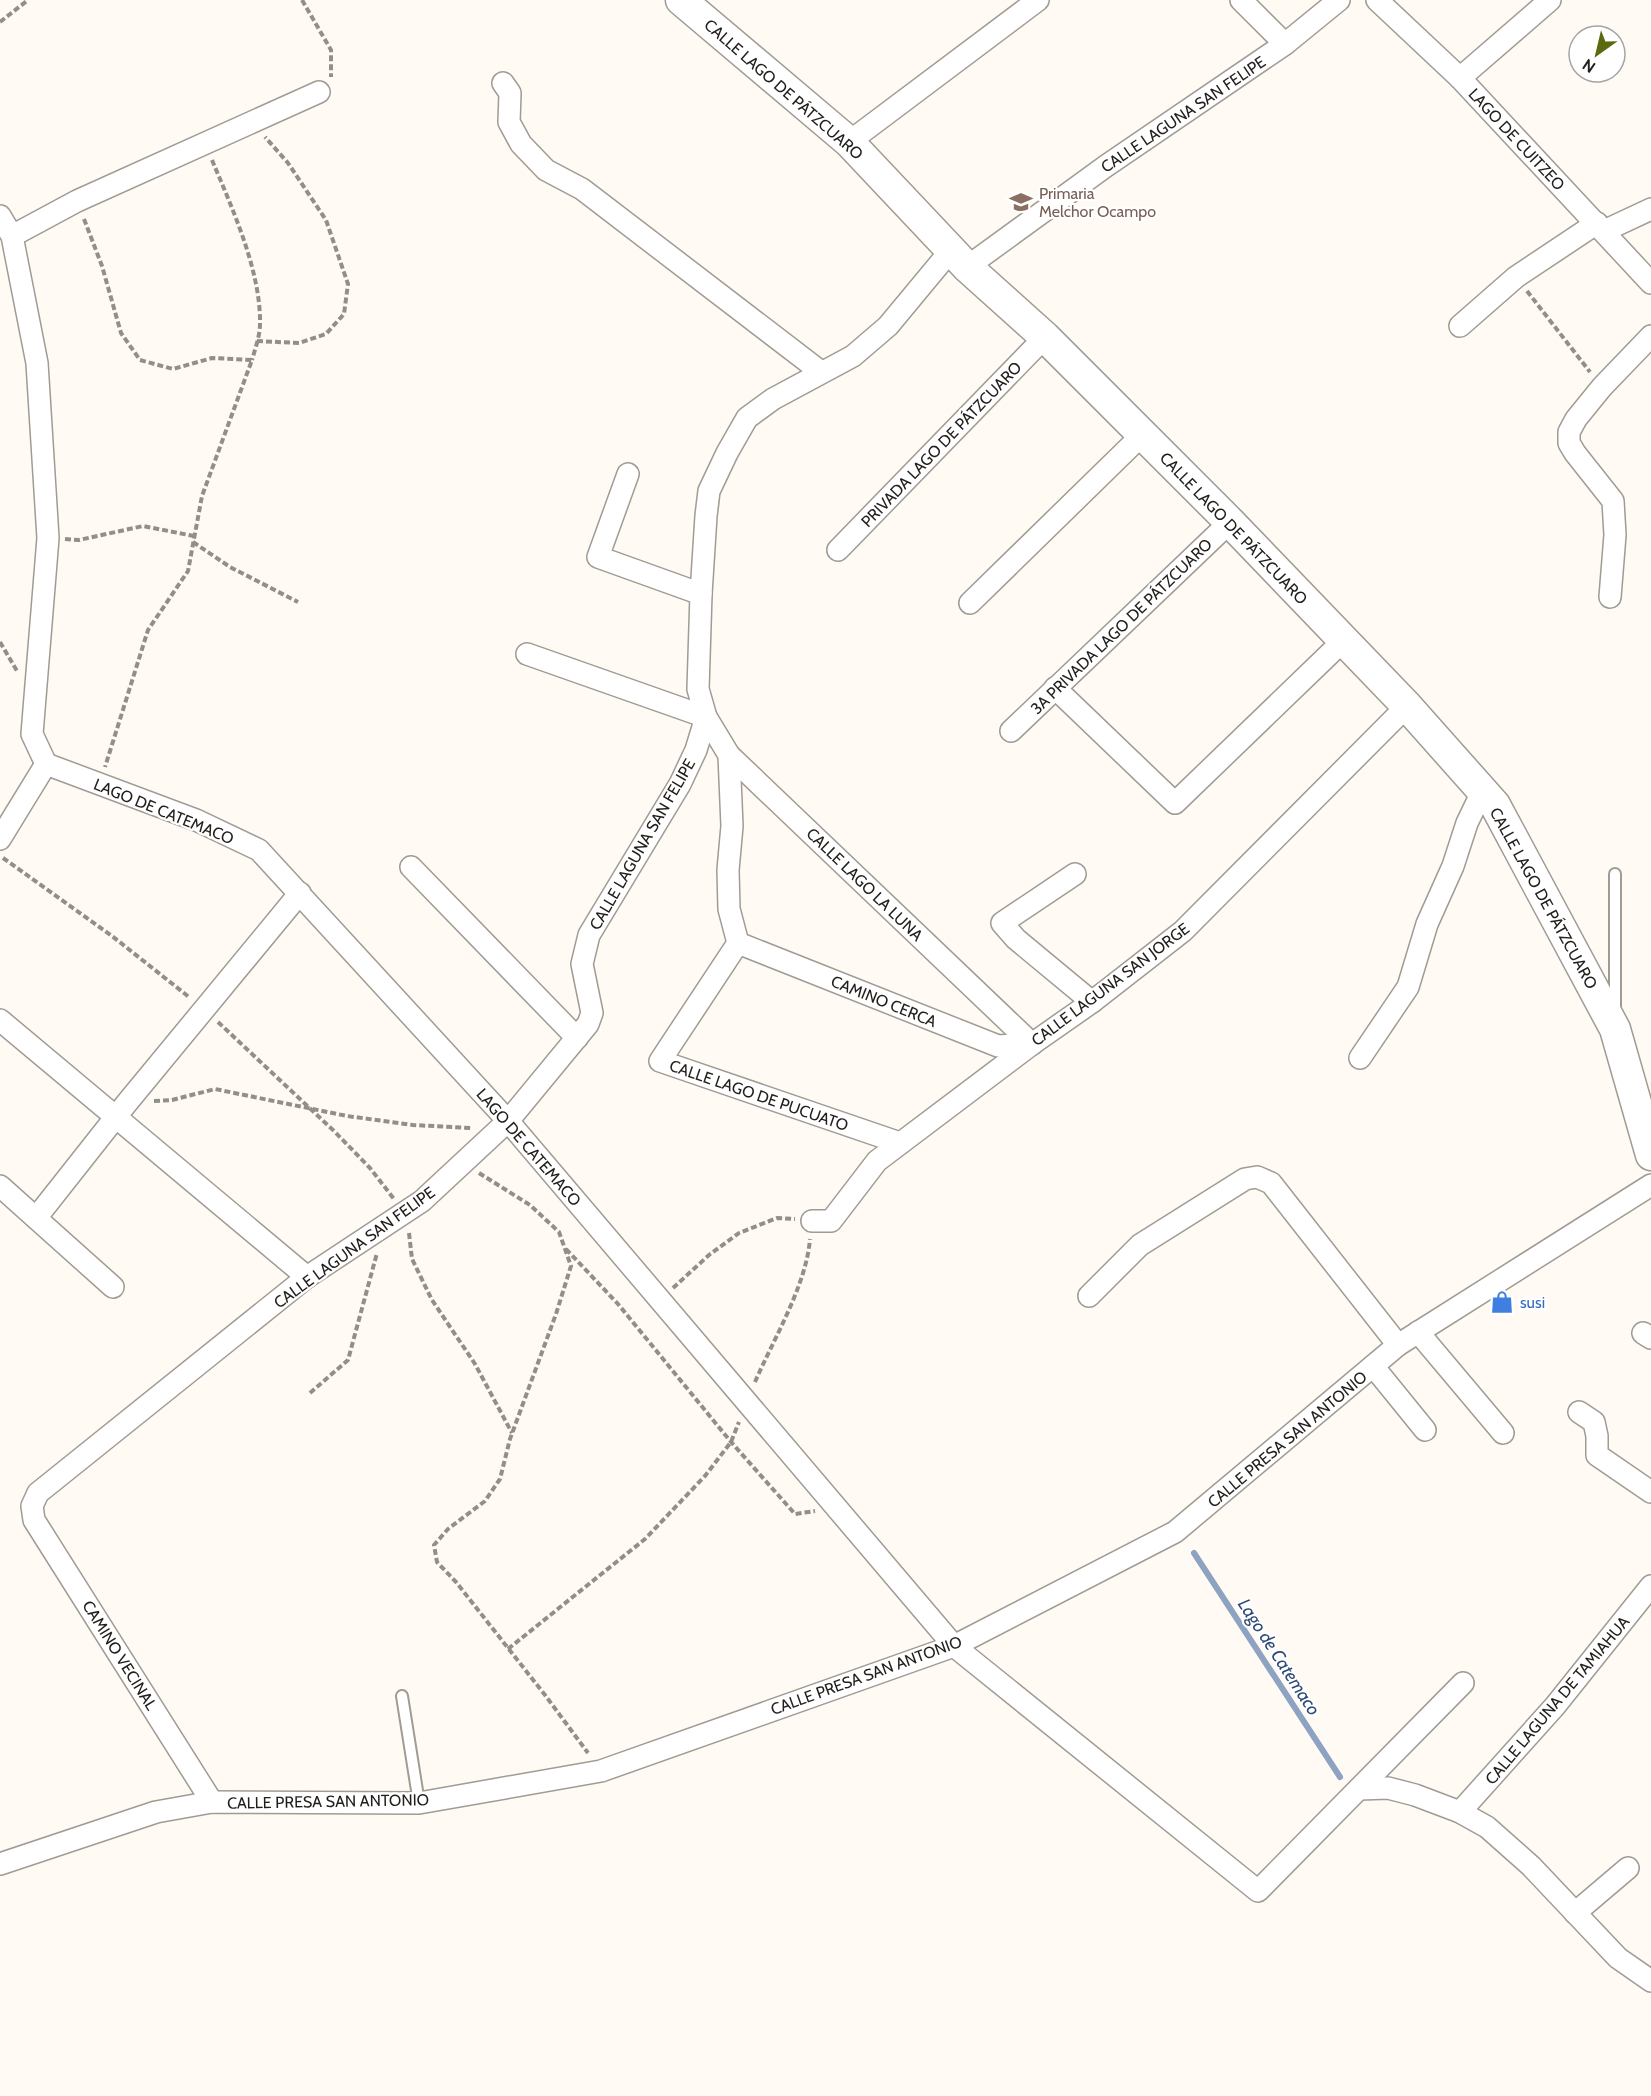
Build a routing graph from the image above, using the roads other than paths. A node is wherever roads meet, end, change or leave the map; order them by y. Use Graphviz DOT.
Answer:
graph roads {
  1 [pos="1038,0"];
  2 [pos="1241,0"];
  3 [pos="1339,0"];
  4 [pos="1377,0"];
  5 [pos="1550,0"];
  6 [pos="696,5"];
  7 [pos="1285,44"];
  8 [pos="1460,78"];
  9 [pos="503,83"];
  10 [pos="319,92"];
  11 [pos="849,142"];
  12 [pos="1651,209"];
  13 [pos="0,216"];
  14 [pos="1600,227"];
  15 [pos="12,236"];
  16 [pos="959,258"];
  17 [pos="1651,283"];
  18 [pos="1460,326"];
  19 [pos="1651,336"];
  20 [pos="1045,338"];
  21 [pos="821,372"];
  22 [pos="1143,434"];
  23 [pos="628,474"];
  24 [pos="1230,522"];
  25 [pos="838,550"];
  26 [pos="701,594"];
  27 [pos="1610,597"];
  28 [pos="970,603"];
  29 [pos="1343,641"];
  30 [pos="527,654"];
  31 [pos="1055,688"];
  32 [pos="1407,706"];
  33 [pos="706,717"];
  34 [pos="1011,731"];
  35 [pos="729,755"];
  36 [pos="46,764"];
  37 [pos="1482,792"];
  38 [pos="0,839"];
  39 [pos="411,867"];
  40 [pos="1075,874"];
  41 [pos="1615,874"];
  42 [pos="300,893"];
  43 [pos="738,943"];
  44 [pos="1092,1002"];
  45 [pos="0,1020"];
  46 [pos="1615,1029"];
  47 [pos="577,1038"];
  48 [pos="1032,1044"];
  49 [pos="1360,1058"];
  50 [pos="121,1111"];
  51 [pos="504,1125"];
  52 [pos="900,1143"];
  53 [pos="1651,1155"];
  54 [pos="1651,1185"];
  55 [pos="0,1186"];
  56 [pos="36,1218"];
  57 [pos="812,1221"];
  58 [pos="307,1277"];
  59 [pos="113,1287"];
  60 [pos="1089,1296"];
  61 [pos="1418,1332"];
  62 [pos="1398,1346"];
  63 [pos="1373,1366"];
  64 [pos="1579,1412"];
  65 [pos="1425,1430"];
  66 [pos="1503,1433"];
  67 [pos="1651,1492"];
  68 [pos="32,1506"];
  69 [pos="1651,1586"];
  70 [pos="954,1646"];
  71 [pos="1462,1683"];
  72 [pos="402,1696"];
  73 [pos="1359,1790"];
  74 [pos="212,1802"];
  75 [pos="419,1803"];
  76 [pos="1460,1812"];
  77 [pos="0,1864"];
  78 [pos="1628,1868"];
  79 [pos="1575,1913"];
  80 [pos="1651,1981"];
  1 -- 11 [label="street"];
  2 -- 7 [label="street"];
  3 -- 7 [label="street, CALLE LAGUNA SAN FELIPE"];
  4 -- 8 [label="street, LAGO DE CUITZEO"];
  5 -- 8 [label="street"];
  6 -- 11 [label="street, CALLE LAGO DE PÁTZCUARO"];
  7 -- 16 [label="street, CALLE LAGUNA SAN FELIPE"];
  8 -- 14 [label="street, LAGO DE CUITZEO"];
  9 -- 21 [label="street"];
  10 -- 15 [label="street"];
  11 -- 16 [label="street, CALLE LAGO DE PÁTZCUARO"];
  12 -- 14 [label="street"];
  13 -- 15 [label="street"];
  14 -- 17 [label="street, LAGO DE CUITZEO"];
  14 -- 18 [label="street"];
  15 -- 36 [label="street"];
  16 -- 20 [label="street, CALLE LAGO DE PÁTZCUARO"];
  16 -- 21 [label="street, CALLE LAGUNA SAN FELIPE"];
  19 -- 27 [label="street"];
  20 -- 22 [label="street, CALLE LAGO DE PÁTZCUARO"];
  20 -- 25 [label="street, PRIVADA LAGO DE PÁTZCUARO"];
  21 -- 26 [label="street, CALLE LAGUNA SAN FELIPE"];
  22 -- 24 [label="street, CALLE LAGO DE PÁTZCUARO"];
  22 -- 28 [label="street"];
  23 -- 26 [label="street"];
  24 -- 29 [label="street, CALLE LAGO DE PÁTZCUARO"];
  24 -- 31 [label="street, 3A PRIVADA LAGO DE PÁTZCUARO"];
  26 -- 33 [label="street, CALLE LAGUNA SAN FELIPE"];
  29 -- 31 [label="street"];
  29 -- 32 [label="street, CALLE LAGO DE PÁTZCUARO"];
  30 -- 33 [label="street"];
  31 -- 34 [label="street, 3A PRIVADA LAGO DE PÁTZCUARO"];
  32 -- 37 [label="street, CALLE LAGO DE PÁTZCUARO"];
  32 -- 44 [label="street, CALLE LAGUNA SAN JORGE"];
  33 -- 35 [label="street, CALLE LAGO LA LUNA"];
  33 -- 47 [label="street, CALLE LAGUNA SAN FELIPE"];
  35 -- 43 [label="street"];
  35 -- 48 [label="street, CALLE LAGO LA LUNA"];
  36 -- 38 [label="street"];
  36 -- 42 [label="street, LAGO DE CATEMACO"];
  37 -- 46 [label="street, CALLE LAGO DE PÁTZCUARO"];
  37 -- 49 [label="street"];
  39 -- 47 [label="street"];
  40 -- 44 [label="street"];
  41 -- 46 [label="lane"];
  42 -- 50 [label="street"];
  42 -- 51 [label="street, LAGO DE CATEMACO"];
  43 -- 48 [label="street, CAMINO CERCA"];
  43 -- 52 [label="street, CALLE LAGO DE PUCUATO"];
  44 -- 48 [label="street, CALLE LAGUNA SAN JORGE"];
  45 -- 50 [label="street"];
  46 -- 53 [label="street, CALLE LAGO DE PÁTZCUARO"];
  47 -- 51 [label="street, CALLE LAGUNA SAN FELIPE"];
  48 -- 52 [label="street, CALLE LAGUNA SAN JORGE"];
  50 -- 56 [label="street"];
  50 -- 58 [label="street"];
  51 -- 58 [label="street, CALLE LAGUNA SAN FELIPE"];
  51 -- 70 [label="street, LAGO DE CATEMACO"];
  52 -- 57 [label="street, CALLE LAGUNA SAN JORGE"];
  54 -- 61 [label="street, CALLE PRESA SAN ANTONIO"];
  55 -- 56 [label="street"];
  56 -- 59 [label="street"];
  58 -- 68 [label="street, CALLE LAGUNA SAN FELIPE"];
  60 -- 62 [label="street"];
  61 -- 62 [label="street, CALLE PRESA SAN ANTONIO"];
  61 -- 66 [label="street"];
  62 -- 63 [label="street, CALLE PRESA SAN ANTONIO"];
  63 -- 65 [label="street"];
  63 -- 70 [label="street, CALLE PRESA SAN ANTONIO"];
  64 -- 67 [label="street"];
  68 -- 74 [label="street, CAMINO VECINAL"];
  69 -- 76 [label="street, CALLE LAGUNA DE TAMIAHUA"];
  70 -- 73 [label="street, LAGO DE CATEMACO"];
  70 -- 75 [label="street, CALLE PRESA SAN ANTONIO"];
  71 -- 73 [label="street"];
  72 -- 75 [label="lane"];
  73 -- 76 [label="street"];
  74 -- 75 [label="street, CALLE PRESA SAN ANTONIO"];
  74 -- 77 [label="street, CALLE PRESA SAN ANTONIO"];
  76 -- 79 [label="street"];
  78 -- 79 [label="street"];
  79 -- 80 [label="street"];
}
